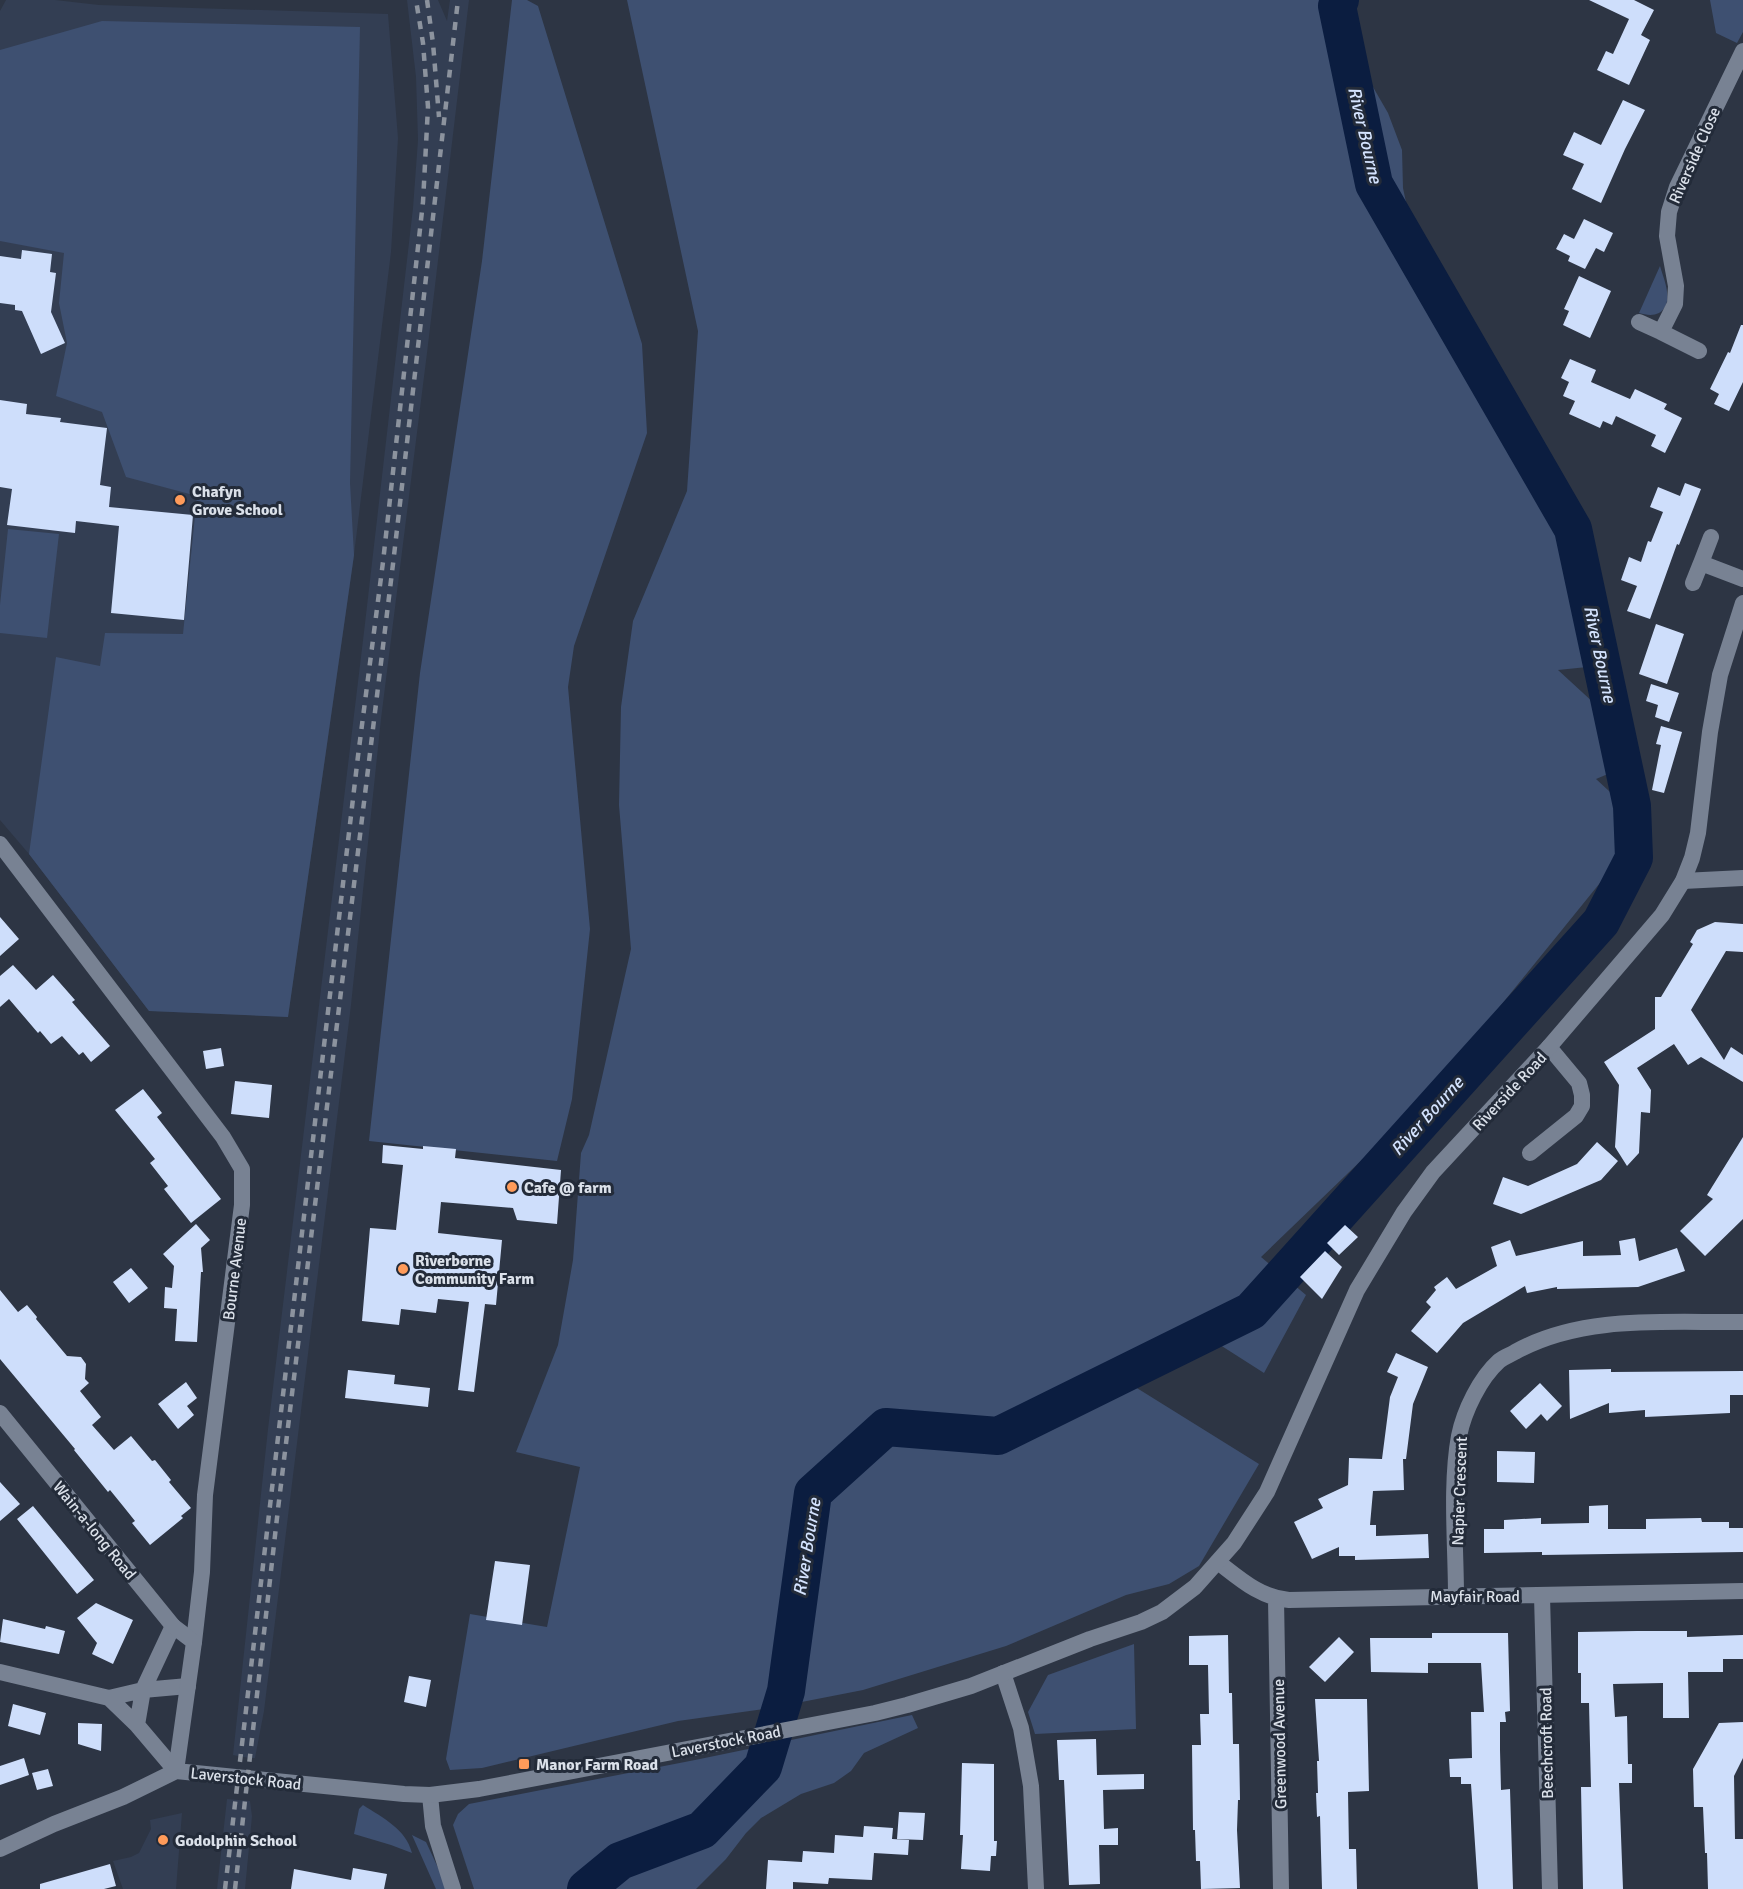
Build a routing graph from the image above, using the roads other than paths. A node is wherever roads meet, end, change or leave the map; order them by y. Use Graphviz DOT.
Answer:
graph roads {
  1 [pos="1743,51"];
  2 [pos="1640,322"];
  3 [pos="1661,332"];
  4 [pos="1699,351"];
  5 [pos="1711,537"];
  6 [pos="1701,563"];
  7 [pos="1743,579"];
  8 [pos="1693,583"];
  9 [pos="1743,603"];
  10 [pos="0,844"];
  11 [pos="1743,878"];
  12 [pos="1683,881"];
  13 [pos="1549,1047"];
  14 [pos="1530,1153"];
  15 [pos="1743,1322"];
  16 [pos="0,1413"];
  17 [pos="1218,1562"];
  18 [pos="1743,1591"];
  19 [pos="1456,1596"];
  20 [pos="1542,1596"];
  21 [pos="1276,1599"];
  22 [pos="173,1626"];
  23 [pos="194,1642"];
  24 [pos="0,1672"];
  25 [pos="1003,1673"];
  26 [pos="188,1686"];
  27 [pos="143,1690"];
  28 [pos="109,1698"];
  29 [pos="137,1725"];
  30 [pos="176,1771"];
  31 [pos="429,1795"];
  32 [pos="0,1849"];
  33 [pos="453,1889"];
  34 [pos="1036,1889"];
  35 [pos="1281,1889"];
  36 [pos="1550,1889"];
  1 -- 3 [label="street, Riverside Close"];
  2 -- 3 [label="street"];
  3 -- 4 [label="street"];
  5 -- 6 [label="street"];
  6 -- 7 [label="street"];
  6 -- 8 [label="street"];
  9 -- 12 [label="street, Riverside Road"];
  10 -- 23 [label="street, Bourne Avenue"];
  11 -- 12 [label="street"];
  12 -- 13 [label="street, Riverside Road"];
  13 -- 14 [label="street"];
  13 -- 17 [label="street, Riverside Road"];
  15 -- 19 [label="street, Napier Crescent"];
  16 -- 22 [label="street, Wain-a-long Road"];
  17 -- 21 [label="street, Mayfair Road"];
  17 -- 25 [label="street, Laverstock Road"];
  18 -- 20 [label="street, Mayfair Road"];
  19 -- 20 [label="street, Mayfair Road"];
  19 -- 21 [label="street, Mayfair Road"];
  20 -- 36 [label="street, Beechcroft Road"];
  21 -- 35 [label="street, Greenwood Avenue"];
  22 -- 23 [label="street, Wain-a-long Road"];
  22 -- 27 [label="street"];
  23 -- 26 [label="street, Bourne Avenue"];
  24 -- 28 [label="street"];
  25 -- 31 [label="street, Laverstock Road"];
  25 -- 34 [label="street"];
  26 -- 27 [label="street"];
  26 -- 30 [label="street, Bourne Avenue"];
  27 -- 28 [label="street"];
  27 -- 29 [label="street"];
  28 -- 29 [label="street"];
  29 -- 30 [label="street"];
  30 -- 31 [label="street, Laverstock Road"];
  30 -- 32 [label="street, Laverstock Road"];
  31 -- 33 [label="street"];
}
